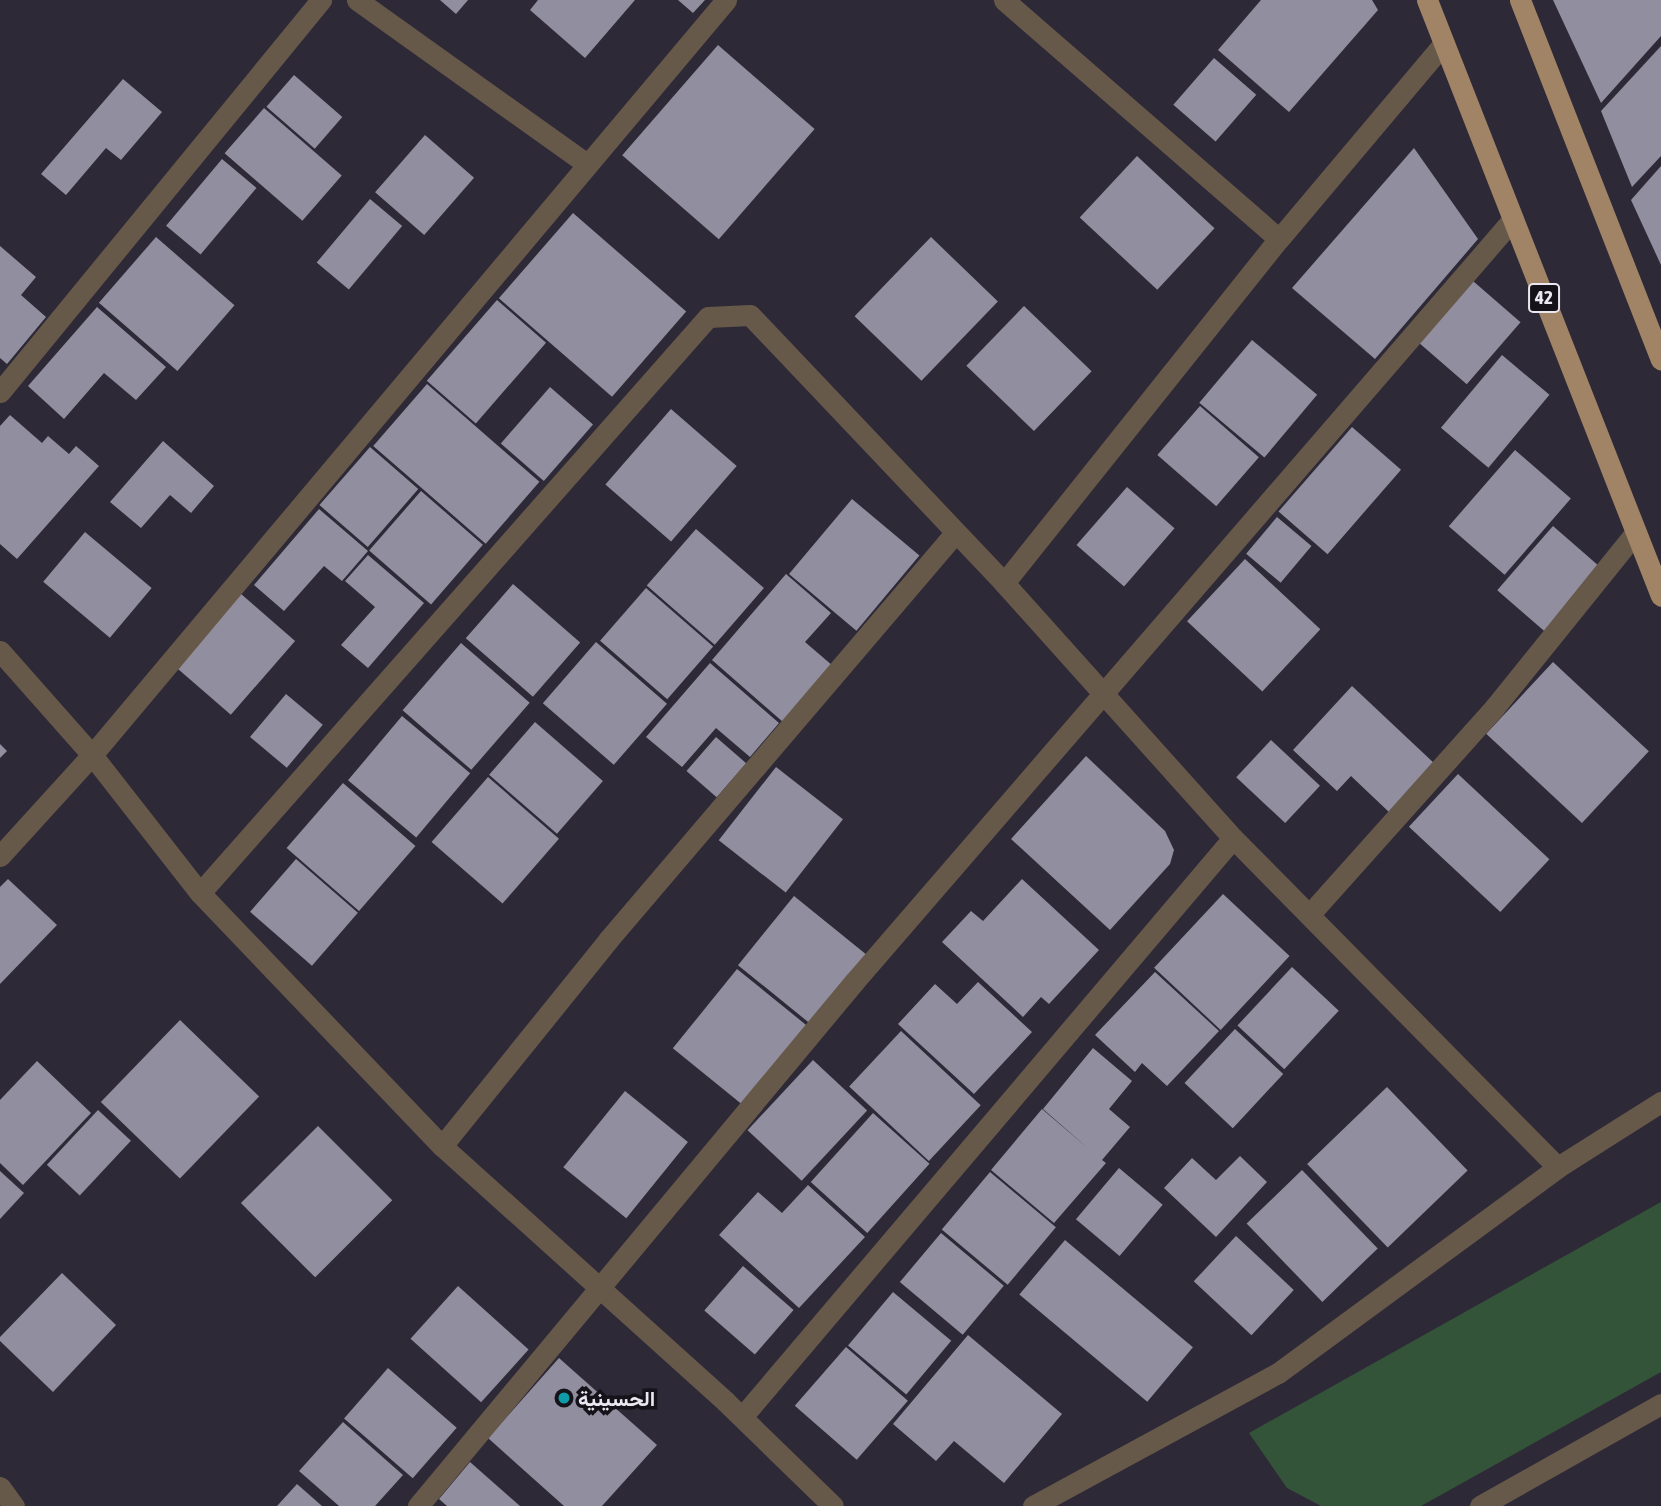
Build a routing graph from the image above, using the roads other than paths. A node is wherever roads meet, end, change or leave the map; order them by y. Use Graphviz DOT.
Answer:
graph roads {
  1 [pos="321,0"];
  2 [pos="356,0"];
  3 [pos="726,0"];
  4 [pos="1004,0"];
  5 [pos="1427,0"];
  6 [pos="1520,0"];
  7 [pos="1444,43"];
  8 [pos="587,164"];
  9 [pos="1513,219"];
  10 [pos="1279,239"];
  11 [pos="1661,359"];
  12 [pos="0,392"];
  13 [pos="956,532"];
  14 [pos="1636,532"];
  15 [pos="1004,583"];
  16 [pos="1661,596"];
  17 [pos="0,651"];
  18 [pos="1103,693"];
  19 [pos="92,755"];
  20 [pos="1233,838"];
  21 [pos="0,856"];
  22 [pos="200,893"];
  23 [pos="1309,915"];
  24 [pos="1661,1102"];
  25 [pos="442,1146"];
  26 [pos="1558,1167"];
  27 [pos="600,1288"];
  28 [pos="1661,1404"];
  29 [pos="742,1417"];
  30 [pos="0,1487"];
  31 [pos="15,1506"];
  32 [pos="418,1506"];
  33 [pos="833,1506"];
  34 [pos="1033,1506"];
  35 [pos="1480,1506"];
  1 -- 12 [label="street"];
  2 -- 8 [label="street"];
  3 -- 8 [label="street"];
  4 -- 10 [label="street"];
  5 -- 7 [label="main road, 42"];
  6 -- 11 [label="main road"];
  7 -- 9 [label="main road, 42"];
  7 -- 10 [label="street"];
  8 -- 19 [label="street"];
  9 -- 14 [label="main road, 42"];
  9 -- 18 [label="street"];
  10 -- 15 [label="street"];
  13 -- 15 [label="street"];
  13 -- 22 [label="street"];
  13 -- 25 [label="street"];
  14 -- 16 [label="main road, 42"];
  14 -- 23 [label="street"];
  15 -- 18 [label="street"];
  17 -- 19 [label="street"];
  18 -- 20 [label="street"];
  18 -- 27 [label="street"];
  19 -- 21 [label="street"];
  19 -- 22 [label="street"];
  20 -- 23 [label="street"];
  20 -- 29 [label="street"];
  22 -- 25 [label="street"];
  23 -- 26 [label="street"];
  24 -- 26 [label="street"];
  25 -- 27 [label="street"];
  26 -- 34 [label="street"];
  27 -- 29 [label="street"];
  27 -- 32 [label="street"];
  28 -- 35 [label="street"];
  29 -- 33 [label="street"];
  30 -- 31 [label="street"];
}
